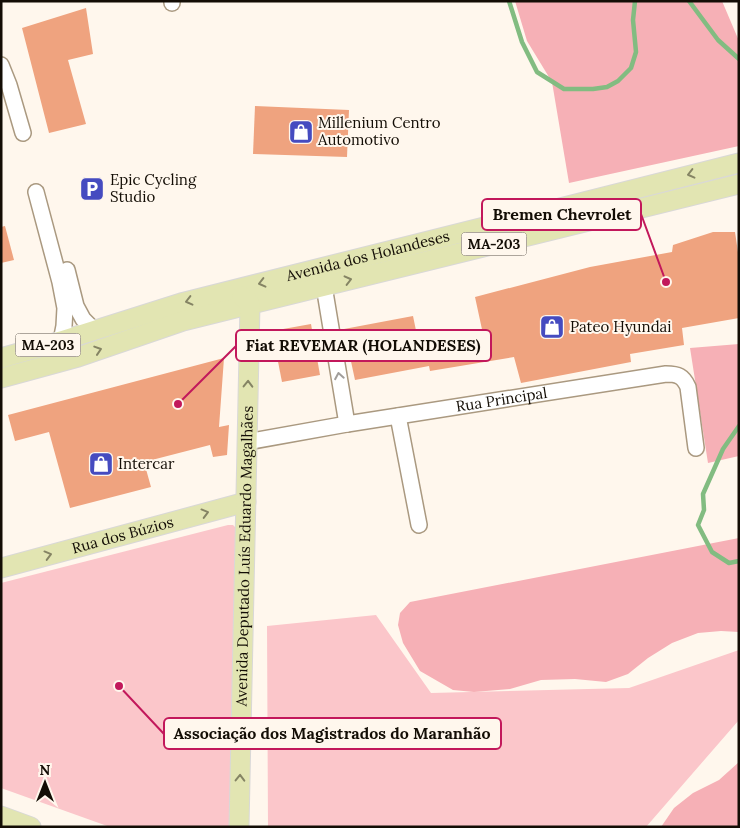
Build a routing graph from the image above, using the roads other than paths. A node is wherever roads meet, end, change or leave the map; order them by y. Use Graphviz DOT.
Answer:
graph roads {
  1 [pos="1,66"];
  2 [pos="23,133"];
  3 [pos="739,163"];
  4 [pos="739,184"];
  5 [pos="324,286"];
  6 [pos="236,289"];
  7 [pos="250,304"];
  8 [pos="95,331"];
  9 [pos="61,342"];
  10 [pos="1,358"];
  11 [pos="1,378"];
  12 [pos="398,416"];
  13 [pos="347,424"];
  14 [pos="247,442"];
  15 [pos="696,448"];
  16 [pos="246,502"];
  17 [pos="419,525"];
  18 [pos="1,568"];
  19 [pos="1,816"];
  20 [pos="31,827"];
  21 [pos="239,827"];
  1 -- 2 [label="street"];
  3 -- 6 [label="main road, Avenida dos Holandeses / MA-203, one-way"];
  5 -- 4 [label="main road, Avenida dos Holandeses / MA-203, one-way"];
  5 -- 7 [label="main road, Avenida dos Holandeses / MA-203"];
  13 -- 5 [label="street, one-way"];
  6 -- 7 [label="main road"];
  6 -- 8 [label="main road, Avenida dos Holandeses / MA-203, one-way"];
  11 -- 7 [label="main road, Avenida dos Holandeses / MA-203, one-way"];
  14 -- 7 [label="main road, Avenida Deputado Luís Eduardo Magalhães, one-way"];
  8 -- 9 [label="main road, Avenida dos Holandeses / MA-203"];
  8 -- 9 [label="street"];
  9 -- 10 [label="main road, Avenida dos Holandeses / MA-203"];
  12 -- 13 [label="street, Rua Principal"];
  12 -- 15 [label="street, Rua Principal"];
  12 -- 17 [label="street"];
  13 -- 14 [label="street, Rua Principal"];
  14 -- 16 [label="main road, Avenida Deputado Luís Eduardo Magalhães"];
  18 -- 16 [label="main road, Rua dos Búzios, one-way"];
  21 -- 16 [label="main road, Avenida Deputado Luís Eduardo Magalhães, one-way"];
  19 -- 20 [label="main road"];
}
